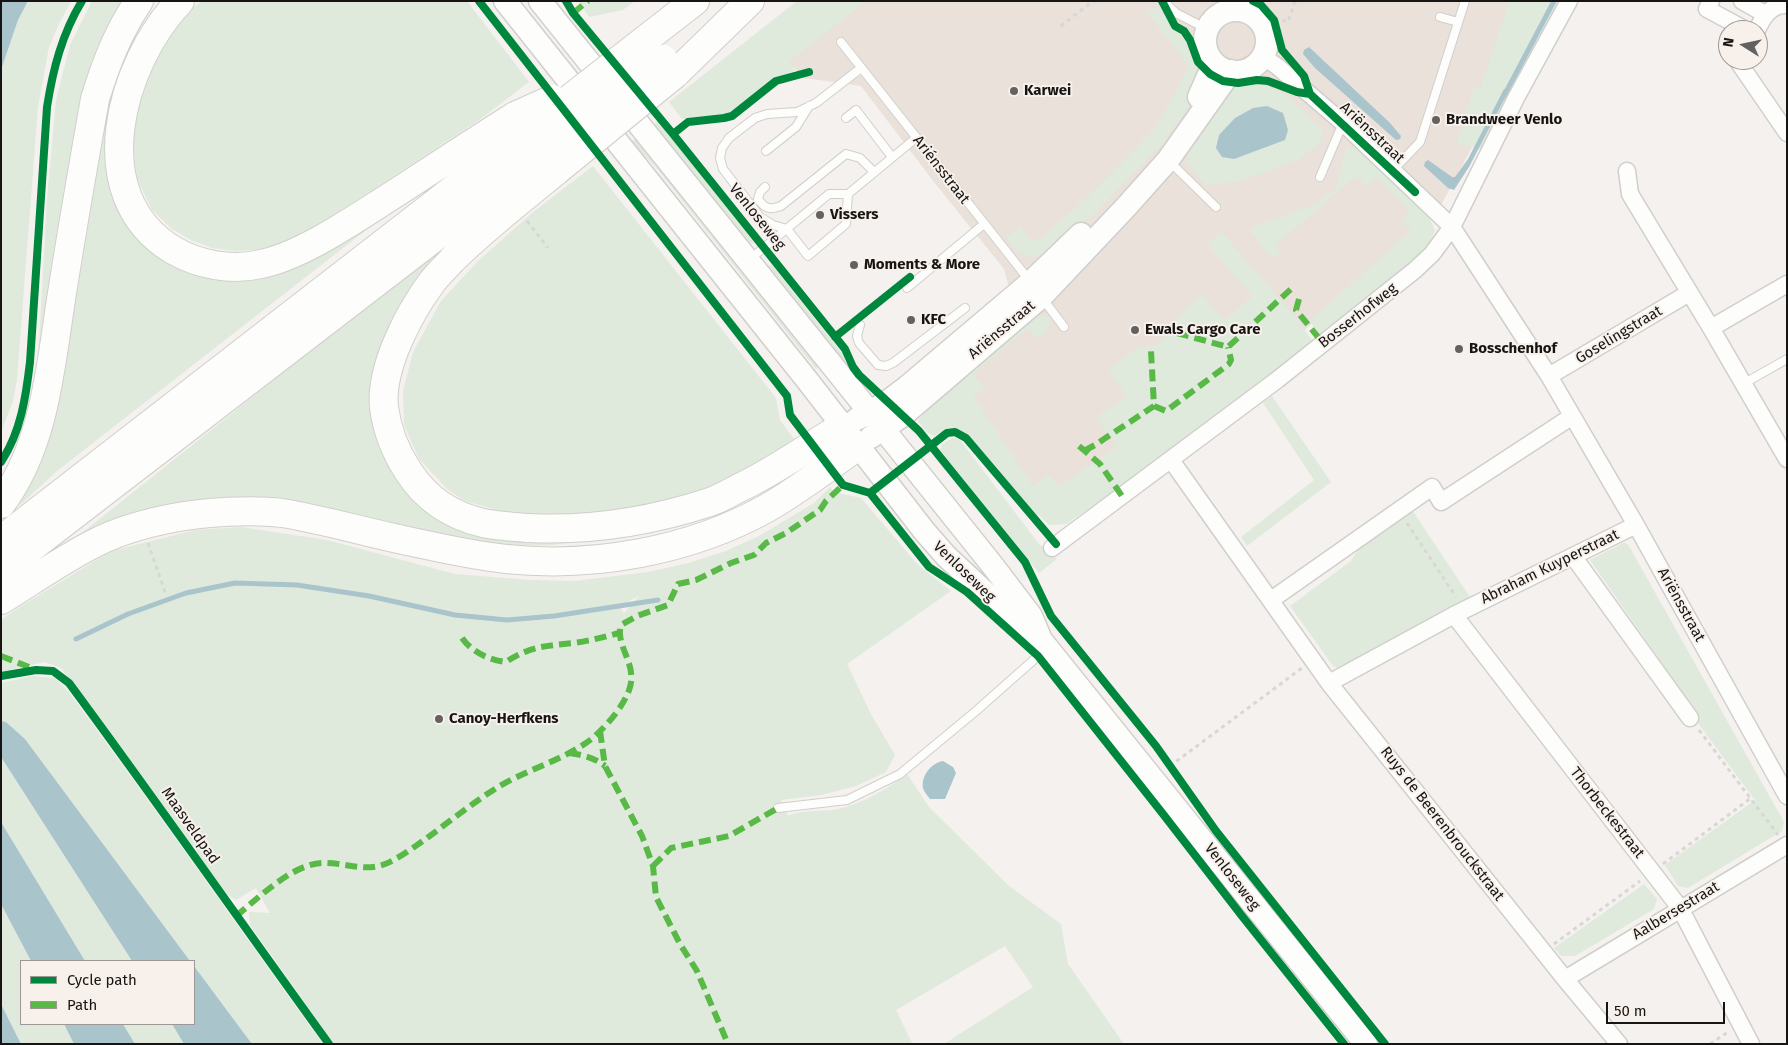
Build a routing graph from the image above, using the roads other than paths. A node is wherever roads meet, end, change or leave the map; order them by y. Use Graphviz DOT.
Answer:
graph roads {
  1 [pos="139,1"];
  2 [pos="180,1"];
  3 [pos="505,1"];
  4 [pos="540,1"];
  5 [pos="695,1"];
  6 [pos="738,1"];
  7 [pos="750,1"];
  8 [pos="1163,1"];
  9 [pos="1465,1"];
  10 [pos="1569,1"];
  11 [pos="1712,1"];
  12 [pos="1742,1"];
  13 [pos="1787,5"];
  14 [pos="1258,10"];
  15 [pos="1765,14"];
  16 [pos="1440,17"];
  17 [pos="1727,20"];
  18 [pos="1762,20"];
  19 [pos="1458,22"];
  20 [pos="1207,29"];
  21 [pos="841,42"];
  22 [pos="1262,56"];
  23 [pos="662,57"];
  24 [pos="1223,67"];
  25 [pos="861,68"];
  26 [pos="1744,70"];
  27 [pos="809,106"];
  28 [pos="846,118"];
  29 [pos="1343,123"];
  30 [pos="521,124"];
  31 [pos="1787,133"];
  32 [pos="916,138"];
  33 [pos="766,151"];
  34 [pos="1164,156"];
  35 [pos="892,157"];
  36 [pos="550,163"];
  37 [pos="1393,170"];
  38 [pos="1627,171"];
  39 [pos="874,172"];
  40 [pos="1320,177"];
  41 [pos="764,187"];
  42 [pos="848,194"];
  43 [pos="1216,207"];
  44 [pos="984,224"];
  45 [pos="1452,227"];
  46 [pos="788,229"];
  47 [pos="749,260"];
  48 [pos="1787,284"];
  49 [pos="907,288"];
  50 [pos="1036,290"];
  51 [pos="1689,293"];
  52 [pos="965,308"];
  53 [pos="860,325"];
  54 [pos="1064,328"];
  55 [pos="1711,328"];
  56 [pos="1787,359"];
  57 [pos="1549,376"];
  58 [pos="1743,384"];
  59 [pos="1571,417"];
  60 [pos="876,420"];
  61 [pos="850,436"];
  62 [pos="1787,459"];
  63 [pos="1171,460"];
  64 [pos="1,504"];
  65 [pos="1636,525"];
  66 [pos="1,540"];
  67 [pos="1052,548"];
  68 [pos="1573,556"];
  69 [pos="1,571"];
  70 [pos="1,600"];
  71 [pos="1271,600"];
  72 [pos="1460,612"];
  73 [pos="1044,644"];
  74 [pos="1330,683"];
  75 [pos="1690,718"];
  76 [pos="1787,796"];
  77 [pos="778,808"];
  78 [pos="1786,845"];
  79 [pos="1680,908"];
  80 [pos="1565,978"];
  81 [pos="1366,1044"];
  82 [pos="1619,1044"];
  83 [pos="1750,1044"];
  1 -- 64 [label="highway"];
  2 -- 30 [label="highway"];
  3 -- 61 [label="main road, Venloseweg"];
  4 -- 47 [label="main road, Venloseweg"];
  5 -- 23 [label="highway"];
  6 -- 23 [label="highway"];
  7 -- 23 [label="highway"];
  8 -- 20 [label="lane"];
  9 -- 19 [label="lane"];
  10 -- 45 [label="street, Bosserhofweg"];
  11 -- 17 [label="street"];
  12 -- 15 [label="street"];
  13 -- 15 [label="street"];
  14 -- 20 [label="main road"];
  14 -- 22 [label="main road"];
  15 -- 18 [label="street"];
  16 -- 19 [label="lane"];
  19 -- 37 [label="lane"];
  20 -- 24 [label="main road"];
  21 -- 25 [label="lane, Ariénsstraat"];
  22 -- 24 [label="main road"];
  22 -- 29 [label="street, Ariënsstraat"];
  23 -- 30 [label="highway, bridge"];
  23 -- 36 [label="highway, bridge"];
  24 -- 34 [label="main road, Ariënsstraat"];
  25 -- 27 [label="lane"];
  25 -- 32 [label="lane, Ariénsstraat"];
  26 -- 31 [label="street"];
  27 -- 33 [label="lane"];
  27 -- 46 [label="lane"];
  28 -- 35 [label="lane"];
  29 -- 37 [label="street, Ariënsstraat"];
  29 -- 40 [label="lane"];
  30 -- 66 [label="highway"];
  32 -- 35 [label="lane"];
  32 -- 44 [label="lane, Ariénsstraat"];
  34 -- 43 [label="lane"];
  34 -- 50 [label="main road, Ariënsstraat"];
  35 -- 39 [label="lane"];
  36 -- 61 [label="highway"];
  36 -- 69 [label="highway"];
  37 -- 45 [label="street, Ariënsstraat"];
  38 -- 51 [label="street"];
  39 -- 41 [label="lane"];
  39 -- 42 [label="lane"];
  42 -- 46 [label="lane"];
  42 -- 46 [label="lane"];
  44 -- 49 [label="lane"];
  44 -- 50 [label="lane, Ariénsstraat"];
  45 -- 57 [label="street, Ariënsstraat"];
  45 -- 63 [label="street, Bosserhofweg"];
  46 -- 47 [label="lane"];
  47 -- 60 [label="main road, Venloseweg"];
  48 -- 55 [label="street"];
  50 -- 54 [label="lane, Ariénsstraat"];
  50 -- 60 [label="main road, Ariënsstraat"];
  51 -- 55 [label="street"];
  51 -- 57 [label="street, Goselingstraat"];
  52 -- 53 [label="lane"];
  55 -- 58 [label="street"];
  56 -- 58 [label="lane"];
  57 -- 59 [label="street, Ariënsstraat"];
  58 -- 62 [label="street"];
  59 -- 65 [label="street, Ariënsstraat"];
  59 -- 71 [label="street"];
  60 -- 61 [label="main road, Ariënsstraat"];
  60 -- 73 [label="main road, Venloseweg"];
  61 -- 70 [label="highway"];
  61 -- 73 [label="main road, Venloseweg"];
  63 -- 67 [label="street, Bosserhofweg"];
  63 -- 71 [label="street, Ruys de Beerenbrouckstraat"];
  65 -- 68 [label="street, Abraham Kuyperstraat"];
  65 -- 76 [label="street, Ariënsstraat"];
  68 -- 72 [label="street, Abraham Kuyperstraat"];
  68 -- 75 [label="street"];
  71 -- 74 [label="street, Ruys de Beerenbrouckstraat"];
  72 -- 74 [label="street, Abraham Kuyperstraat"];
  72 -- 79 [label="street, Thorbeckestraat"];
  73 -- 77 [label="lane"];
  73 -- 81 [label="main road, Venloseweg"];
  74 -- 80 [label="street, Ruys de Beerenbrouckstraat"];
  78 -- 79 [label="street, Aalbersestraat"];
  79 -- 80 [label="street, Aalbersestraat"];
  79 -- 83 [label="street, Thorbeckestraat"];
  80 -- 82 [label="street, Ruys de Beerenbrouckstraat"];
}
